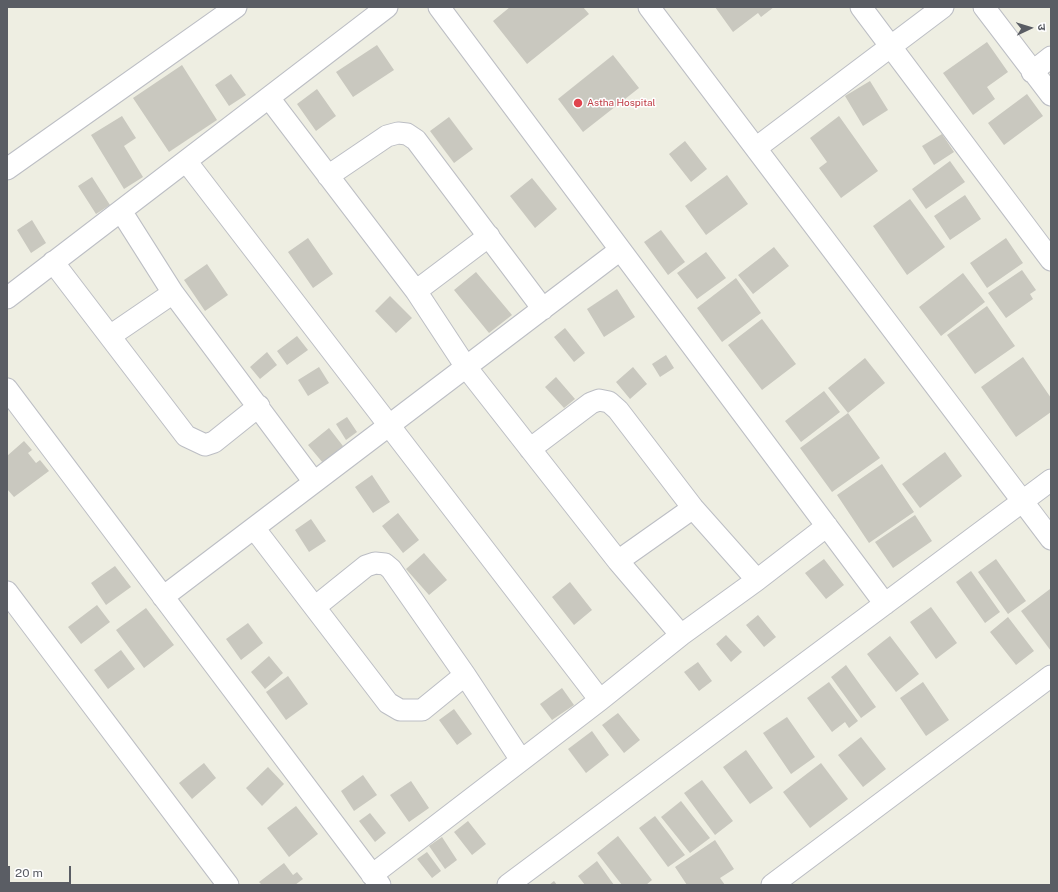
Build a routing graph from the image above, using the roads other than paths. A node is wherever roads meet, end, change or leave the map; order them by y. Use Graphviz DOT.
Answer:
graph roads {
  1 [pos="236,7"];
  2 [pos="387,7"];
  3 [pos="439,7"];
  4 [pos="649,7"];
  5 [pos="861,7"];
  6 [pos="944,7"];
  7 [pos="984,7"];
  8 [pos="891,46"];
  9 [pos="1051,57"];
  10 [pos="1032,72"];
  11 [pos="1051,95"];
  12 [pos="269,98"];
  13 [pos="756,148"];
  14 [pos="186,161"];
  15 [pos="7,169"];
  16 [pos="328,176"];
  17 [pos="121,211"];
  18 [pos="489,236"];
  19 [pos="620,250"];
  20 [pos="1051,260"];
  21 [pos="53,262"];
  22 [pos="416,291"];
  23 [pos="173,293"];
  24 [pos="7,298"];
  25 [pos="543,309"];
  26 [pos="110,336"];
  27 [pos="466,367"];
  28 [pos="7,389"];
  29 [pos="259,406"];
  30 [pos="389,425"];
  31 [pos="530,449"];
  32 [pos="1051,480"];
  33 [pos="314,482"];
  34 [pos="1023,501"];
  35 [pos="693,508"];
  36 [pos="827,526"];
  37 [pos="254,528"];
  38 [pos="1051,538"];
  39 [pos="618,561"];
  40 [pos="756,580"];
  41 [pos="7,592"];
  42 [pos="163,596"];
  43 [pos="885,604"];
  44 [pos="315,607"];
  45 [pos="681,635"];
  46 [pos="465,675"];
  47 [pos="1051,676"];
  48 [pos="600,700"];
  49 [pos="521,760"];
  50 [pos="376,880"];
  51 [pos="228,885"];
  52 [pos="508,885"];
  53 [pos="772,885"];
  1 -- 15 [label="street"];
  2 -- 12 [label="street"];
  3 -- 19 [label="street"];
  4 -- 13 [label="street"];
  5 -- 8 [label="street"];
  6 -- 8 [label="street"];
  7 -- 10 [label="street"];
  8 -- 13 [label="street"];
  8 -- 20 [label="street"];
  9 -- 10 [label="street"];
  10 -- 11 [label="street"];
  12 -- 14 [label="street"];
  12 -- 16 [label="street"];
  13 -- 34 [label="street"];
  14 -- 17 [label="street"];
  14 -- 30 [label="street"];
  16 -- 18 [label="street"];
  16 -- 22 [label="street"];
  17 -- 21 [label="street"];
  17 -- 23 [label="street"];
  18 -- 22 [label="street"];
  18 -- 25 [label="street"];
  19 -- 25 [label="street"];
  19 -- 36 [label="street"];
  21 -- 24 [label="street"];
  21 -- 26 [label="street"];
  22 -- 27 [label="street"];
  23 -- 26 [label="street"];
  23 -- 29 [label="street"];
  25 -- 27 [label="street"];
  26 -- 29 [label="street"];
  27 -- 30 [label="street"];
  27 -- 31 [label="street"];
  28 -- 42 [label="street"];
  29 -- 33 [label="street"];
  30 -- 33 [label="street"];
  30 -- 48 [label="street"];
  31 -- 35 [label="street"];
  31 -- 39 [label="street"];
  32 -- 34 [label="street"];
  33 -- 37 [label="street"];
  34 -- 38 [label="street"];
  34 -- 43 [label="street"];
  35 -- 39 [label="street"];
  35 -- 40 [label="street"];
  36 -- 40 [label="street"];
  36 -- 43 [label="street"];
  37 -- 42 [label="street"];
  37 -- 44 [label="street"];
  39 -- 45 [label="street"];
  40 -- 45 [label="street"];
  41 -- 51 [label="street"];
  42 -- 50 [label="street"];
  43 -- 52 [label="street"];
  44 -- 46 [label="street"];
  44 -- 46 [label="street"];
  45 -- 48 [label="street"];
  46 -- 49 [label="street"];
  47 -- 53 [label="street"];
  48 -- 49 [label="street"];
  49 -- 50 [label="street"];
}
